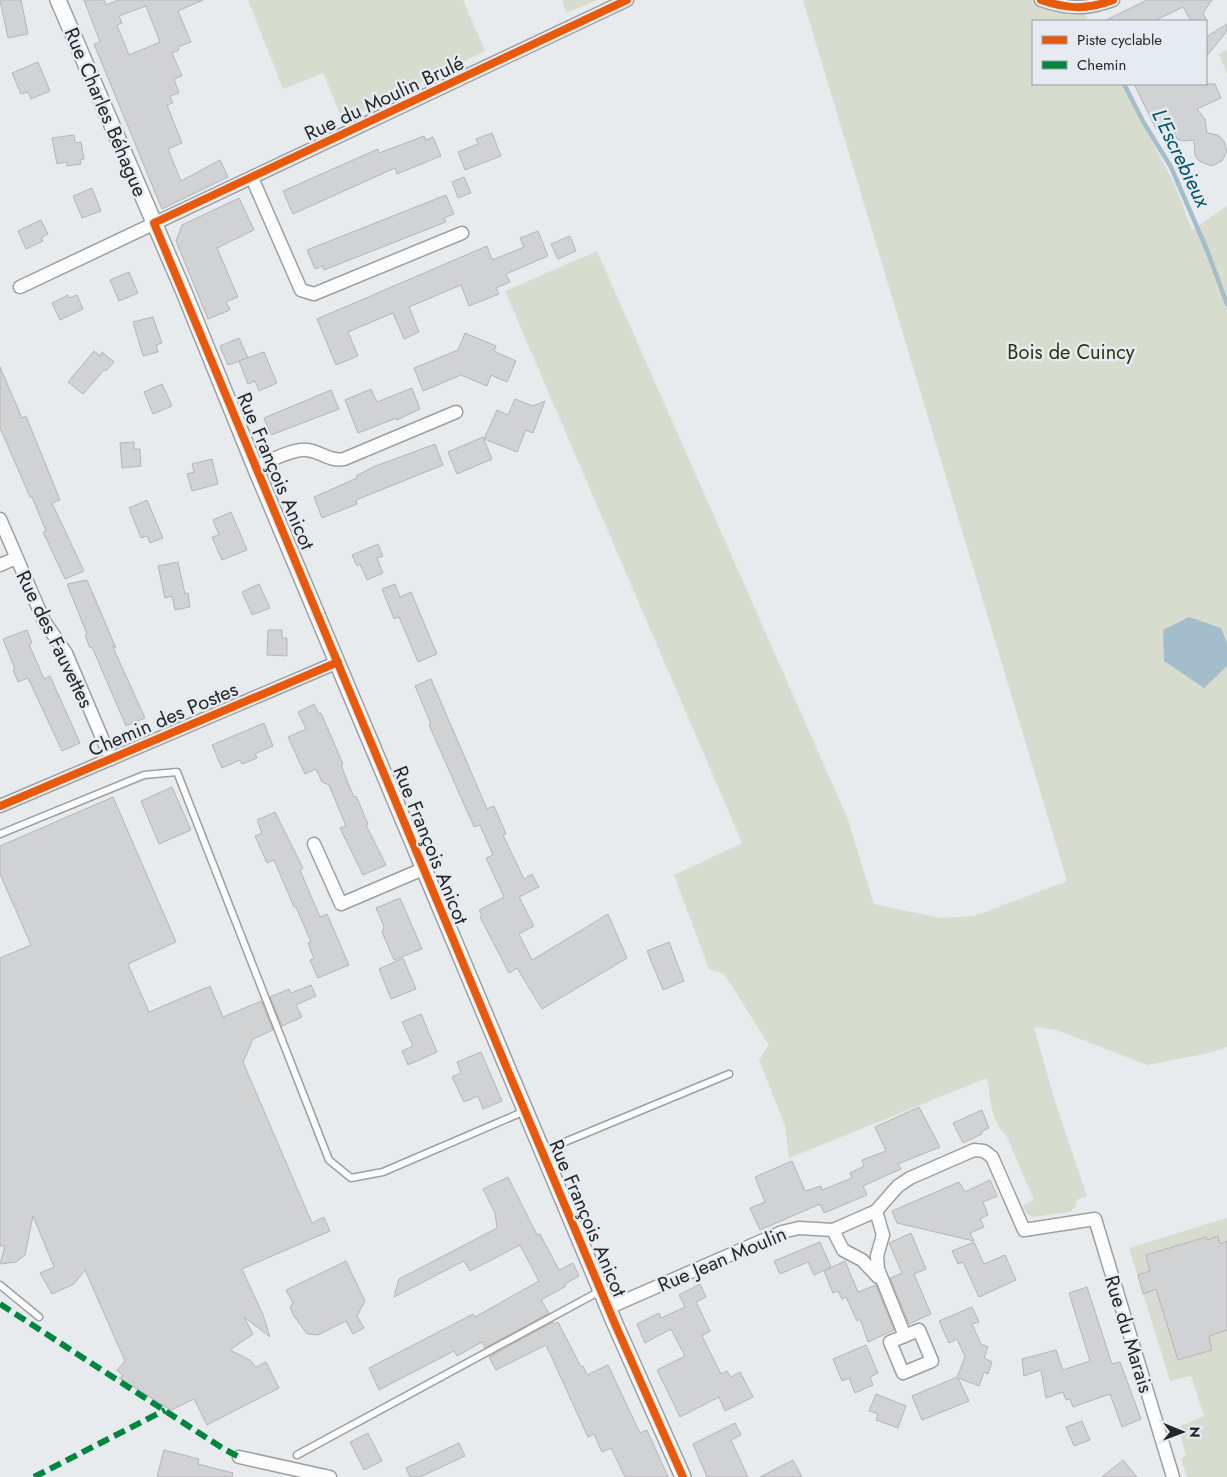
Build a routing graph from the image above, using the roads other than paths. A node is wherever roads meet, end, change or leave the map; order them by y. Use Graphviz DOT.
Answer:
graph roads {
  1 [pos="58,0"];
  2 [pos="627,0"];
  3 [pos="1041,0"];
  4 [pos="1113,0"];
  5 [pos="252,178"];
  6 [pos="154,223"];
  7 [pos="462,233"];
  8 [pos="20,287"];
  9 [pos="456,412"];
  10 [pos="255,467"];
  11 [pos="0,519"];
  12 [pos="16,558"];
  13 [pos="0,565"];
  14 [pos="338,662"];
  15 [pos="111,759"];
  16 [pos="0,806"];
  17 [pos="0,834"];
  18 [pos="314,844"];
  19 [pos="423,869"];
  20 [pos="729,1074"];
  21 [pos="525,1111"];
  22 [pos="542,1152"];
  23 [pos="876,1211"];
  24 [pos="1095,1219"];
  25 [pos="833,1230"];
  26 [pos="881,1281"];
  27 [pos="0,1285"];
  28 [pos="601,1290"];
  29 [pos="608,1308"];
  30 [pos="39,1317"];
  31 [pos="905,1336"];
  32 [pos="297,1455"];
  33 [pos="239,1456"];
  34 [pos="330,1477"];
  35 [pos="682,1477"];
  36 [pos="1173,1477"];
  1 -- 6 [label="street, Rue Charles Béhague"];
  2 -- 5 [label="street, Rue du Moulin Brulé"];
  3 -- 4 [label="street"];
  5 -- 6 [label="street, Rue du Moulin Brulé"];
  5 -- 7 [label="street"];
  6 -- 8 [label="street, Rue du Moulin Brulé"];
  6 -- 10 [label="street, Rue François Anicot"];
  9 -- 10 [label="street"];
  10 -- 14 [label="street, Rue François Anicot"];
  11 -- 12 [label="street, Rue des Fauvettes"];
  12 -- 13 [label="street"];
  12 -- 15 [label="street, Rue des Fauvettes"];
  14 -- 15 [label="street, Chemin des Postes"];
  14 -- 19 [label="street, Rue François Anicot"];
  15 -- 16 [label="street, Chemin des Postes"];
  17 -- 21 [label="lane"];
  18 -- 19 [label="street"];
  19 -- 21 [label="street, Rue François Anicot"];
  20 -- 22 [label="lane"];
  21 -- 22 [label="street, Rue François Anicot"];
  22 -- 28 [label="street, Rue François Anicot"];
  23 -- 24 [label="street, Rue Jean Moulin"];
  23 -- 25 [label="street, Rue Jean Moulin"];
  23 -- 26 [label="street"];
  24 -- 36 [label="street, Rue du Marais"];
  25 -- 26 [label="street"];
  25 -- 29 [label="street, Rue Jean Moulin"];
  26 -- 31 [label="street"];
  27 -- 30 [label="lane"];
  28 -- 29 [label="street, Rue François Anicot"];
  28 -- 32 [label="lane"];
  29 -- 35 [label="street, Rue François Anicot"];
  33 -- 34 [label="street"];
}
